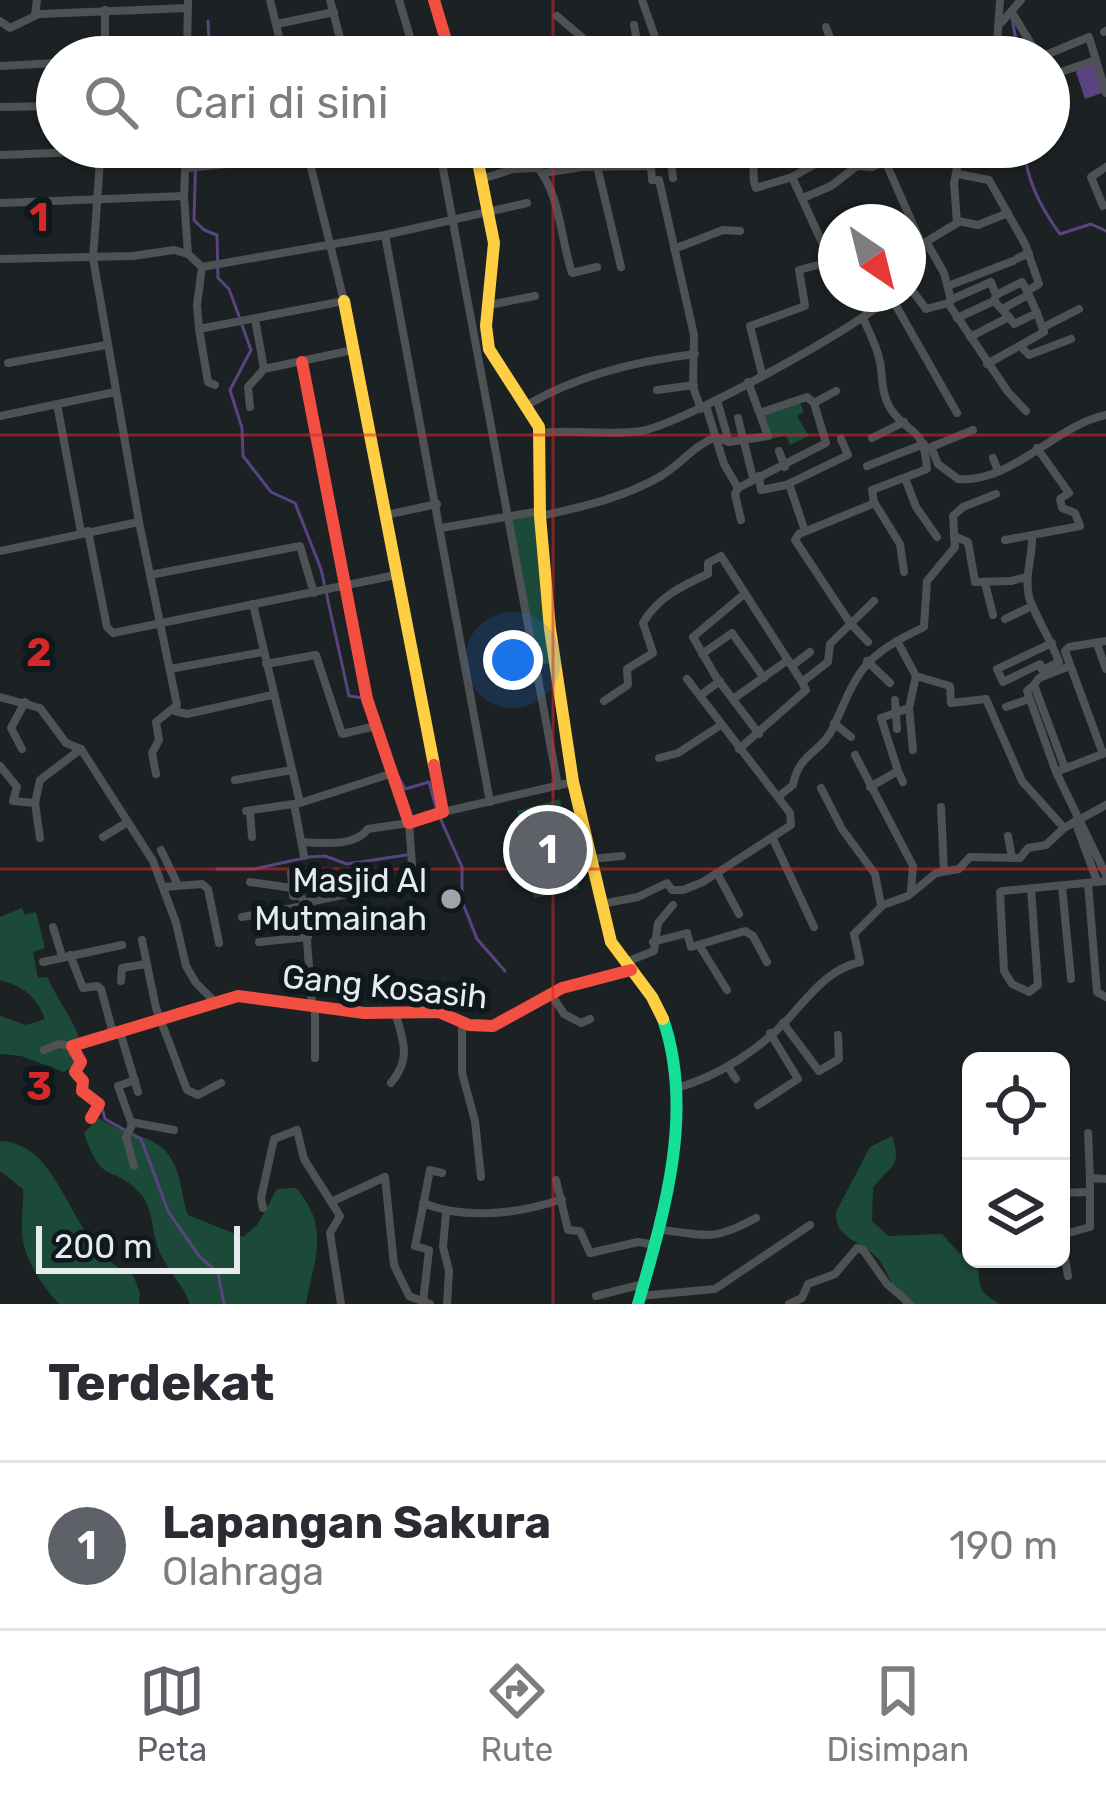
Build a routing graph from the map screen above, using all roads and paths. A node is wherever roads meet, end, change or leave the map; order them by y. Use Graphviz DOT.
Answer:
graph roads {
  1 [pos="37,0"];
  2 [pos="270,0"];
  3 [pos="330,0"];
  4 [pos="399,0"];
  5 [pos="434,0"];
  6 [pos="642,0"];
  7 [pos="1000,0"];
  8 [pos="1021,0"];
  9 [pos="188,4"];
  10 [pos="105,10"];
  11 [pos="334,13"];
  12 [pos="35,15"];
  13 [pos="557,16"];
  14 [pos="1008,18"];
  15 [pos="0,21"];
  16 [pos="277,25"];
  17 [pos="634,25"];
  18 [pos="826,27"];
  19 [pos="105,36"];
  20 [pos="187,36"];
  21 [pos="279,36"];
  22 [pos="340,36"];
  23 [pos="410,36"];
  24 [pos="445,36"];
  25 [pos="580,36"];
  26 [pos="636,36"];
  27 [pos="655,36"];
  28 [pos="829,36"];
  29 [pos="1002,36"];
  30 [pos="1023,36"];
  31 [pos="1070,44"];
  32 [pos="1096,60"];
  33 [pos="36,64"];
  34 [pos="0,66"];
  35 [pos="1070,69"];
  36 [pos="1106,93"];
  37 [pos="36,106"];
  38 [pos="0,107"];
  39 [pos="36,153"];
  40 [pos="0,155"];
  41 [pos="1106,167"];
  42 [pos="100,168"];
  43 [pos="194,168"];
  44 [pos="311,168"];
  45 [pos="444,168"];
  46 [pos="480,168"];
  47 [pos="543,168"];
  48 [pos="570,168"];
  49 [pos="597,168"];
  50 [pos="651,168"];
  51 [pos="672,168"];
  52 [pos="757,168"];
  53 [pos="809,168"];
  54 [pos="854,168"];
  55 [pos="891,168"];
  56 [pos="959,168"];
  57 [pos="541,171"];
  58 [pos="958,174"];
  59 [pos="793,177"];
  60 [pos="673,178"];
  61 [pos="482,179"];
  62 [pos="184,196"];
  63 [pos="99,198"];
  64 [pos="803,198"];
  65 [pos="0,203"];
  66 [pos="527,203"];
  67 [pos="907,204"];
  68 [pos="1102,206"];
  69 [pos="490,213"];
  70 [pos="1008,213"];
  71 [pos="453,218"];
  72 [pos="958,221"];
  73 [pos="740,231"];
  74 [pos="818,233"];
  75 [pos="385,235"];
  76 [pos="926,243"];
  77 [pos="331,244"];
  78 [pos="926,246"];
  79 [pos="674,249"];
  80 [pos="1029,253"];
  81 [pos="188,254"];
  82 [pos="94,257"];
  83 [pos="0,259"];
  84 [pos="818,265"];
  85 [pos="202,267"];
  86 [pos="622,267"];
  87 [pos="597,268"];
  88 [pos="948,286"];
  89 [pos="1028,293"];
  90 [pos="535,296"];
  91 [pos="995,298"];
  92 [pos="344,301"];
  93 [pos="949,302"];
  94 [pos="488,306"];
  95 [pos="926,309"];
  96 [pos="1079,309"];
  97 [pos="869,312"];
  98 [pos="901,312"];
  99 [pos="1006,312"];
  100 [pos="1037,313"];
  101 [pos="862,317"];
  102 [pos="957,318"];
  103 [pos="255,319"];
  104 [pos="1044,327"];
  105 [pos="199,329"];
  106 [pos="970,337"];
  107 [pos="1071,339"];
  108 [pos="106,345"];
  109 [pos="1020,346"];
  110 [pos="353,350"];
  111 [pos="695,354"];
  112 [pos="302,362"];
  113 [pos="8,363"];
  114 [pos="988,364"];
  115 [pos="264,369"];
  116 [pos="762,374"];
  117 [pos="748,382"];
  118 [pos="215,385"];
  119 [pos="694,385"];
  120 [pos="657,390"];
  121 [pos="836,391"];
  122 [pos="115,392"];
  123 [pos="717,400"];
  124 [pos="814,403"];
  125 [pos="56,404"];
  126 [pos="527,405"];
  127 [pos="250,407"];
  128 [pos="703,408"];
  129 [pos="1026,411"];
  130 [pos="760,413"];
  131 [pos="957,413"];
  132 [pos="1106,415"];
  133 [pos="0,416"];
  134 [pos="738,418"];
  135 [pos="904,422"];
  136 [pos="973,430"];
  137 [pos="540,433"];
  138 [pos="716,436"];
  139 [pos="872,438"];
  140 [pos="842,439"];
  141 [pos="746,440"];
  142 [pos="730,442"];
  143 [pos="924,444"];
  144 [pos="1037,448"];
  145 [pos="778,451"];
  146 [pos="993,458"];
  147 [pos="938,464"];
  148 [pos="867,466"];
  149 [pos="785,467"];
  150 [pos="927,469"];
  151 [pos="998,470"];
  152 [pos="756,477"];
  153 [pos="904,478"];
  154 [pos="789,484"];
  155 [pos="740,486"];
  156 [pos="761,490"];
  157 [pos="996,494"];
  158 [pos="874,502"];
  159 [pos="437,504"];
  160 [pos="540,513"];
  161 [pos="508,514"];
  162 [pos="384,515"];
  163 [pos="741,520"];
  164 [pos="139,522"];
  165 [pos="442,528"];
  166 [pos="84,532"];
  167 [pos="805,532"];
  168 [pos="954,536"];
  169 [pos="1032,536"];
  170 [pos="937,537"];
  171 [pos="1004,540"];
  172 [pos="0,551"];
  173 [pos="904,572"];
  174 [pos="149,575"];
  175 [pos="396,575"];
  176 [pos="1027,577"];
  177 [pos="985,583"];
  178 [pos="328,591"];
  179 [pos="743,595"];
  180 [pos="874,601"];
  181 [pos="253,604"];
  182 [pos="1032,605"];
  183 [pos="993,616"];
  184 [pos="1005,619"];
  185 [pos="159,623"];
  186 [pos="850,623"];
  187 [pos="897,641"];
  188 [pos="868,642"];
  189 [pos="1101,642"];
  190 [pos="1052,643"];
  191 [pos="263,652"];
  192 [pos="810,652"];
  193 [pos="702,654"];
  194 [pos="867,661"];
  195 [pos="790,663"];
  196 [pos="266,664"];
  197 [pos="1070,666"];
  198 [pos="170,669"];
  199 [pos="1106,669"];
  200 [pos="916,676"];
  201 [pos="764,678"];
  202 [pos="687,680"];
  203 [pos="720,681"];
  204 [pos="802,682"];
  205 [pos="890,683"];
  206 [pos="1034,685"];
  207 [pos="272,695"];
  208 [pos="701,695"];
  209 [pos="0,697"];
  210 [pos="733,699"];
  211 [pos="1029,699"];
  212 [pos="895,700"];
  213 [pos="604,701"];
  214 [pos="25,702"];
  215 [pos="1006,707"];
  216 [pos="909,709"];
  217 [pos="175,710"];
  218 [pos="896,712"];
  219 [pos="834,723"];
  220 [pos="721,725"];
  221 [pos="376,726"];
  222 [pos="898,729"];
  223 [pos="759,734"];
  224 [pos="851,737"];
  225 [pos="22,749"];
  226 [pos="81,749"];
  227 [pos="739,749"];
  228 [pos="913,750"];
  229 [pos="1105,753"];
  230 [pos="855,755"];
  231 [pos="659,758"];
  232 [pos="0,766"];
  233 [pos="292,770"];
  234 [pos="1061,770"];
  235 [pos="898,771"];
  236 [pos="390,774"];
  237 [pos="156,775"];
  238 [pos="235,780"];
  239 [pos="573,782"];
  240 [pos="903,782"];
  241 [pos="558,787"];
  242 [pos="870,787"];
  243 [pos="821,788"];
  244 [pos="778,797"];
  245 [pos="490,802"];
  246 [pos="35,803"];
  247 [pos="297,804"];
  248 [pos="1106,805"];
  249 [pos="941,807"];
  250 [pos="439,813"];
  251 [pos="1076,817"];
  252 [pos="409,823"];
  253 [pos="127,824"];
  254 [pos="1064,828"];
  255 [pos="1008,836"];
  256 [pos="103,837"];
  257 [pos="251,837"];
  258 [pos="40,838"];
  259 [pos="773,839"];
  260 [pos="303,842"];
  261 [pos="161,850"];
  262 [pos="304,856"];
  263 [pos="622,856"];
  264 [pos="1012,858"];
  265 [pos="590,860"];
  266 [pos="944,871"];
  267 [pos="291,873"];
  268 [pos="717,873"];
  269 [pos="1099,880"];
  270 [pos="250,882"];
  271 [pos="177,884"];
  272 [pos="1062,886"];
  273 [pos="164,887"];
  274 [pos="292,888"];
  275 [pos="1031,888"];
  276 [pos="371,889"];
  277 [pos="414,893"];
  278 [pos="911,893"];
  279 [pos="304,904"];
  280 [pos="601,904"];
  281 [pos="673,904"];
  282 [pos="881,906"];
  283 [pos="740,914"];
  284 [pos="242,916"];
  285 [pos="53,927"];
  286 [pos="814,928"];
  287 [pos="308,937"];
  288 [pos="142,940"];
  289 [pos="259,942"];
  290 [pos="653,942"];
  291 [pos="219,943"];
  292 [pos="122,945"];
  293 [pos="699,945"];
  294 [pos="66,955"];
  295 [pos="44,962"];
  296 [pos="767,962"];
  297 [pos="146,964"];
  298 [pos="628,967"];
  299 [pos="1071,980"];
  300 [pos="121,981"];
  301 [pos="727,990"];
  302 [pos="550,994"];
  303 [pos="1106,997"];
  304 [pos="214,1002"];
  305 [pos="313,1005"];
  306 [pos="395,1012"];
  307 [pos="590,1019"];
  308 [pos="160,1020"];
  309 [pos="462,1022"];
  310 [pos="783,1023"];
  311 [pos="116,1032"];
  312 [pos="770,1033"];
  313 [pos="838,1035"];
  314 [pos="72,1046"];
  315 [pos="44,1050"];
  316 [pos="315,1058"];
  317 [pos="728,1067"];
  318 [pos="736,1079"];
  319 [pos="134,1080"];
  320 [pos="221,1082"];
  321 [pos="391,1083"];
  322 [pos="677,1088"];
  323 [pos="138,1092"];
  324 [pos="758,1106"];
  325 [pos="91,1118"];
  326 [pos="131,1126"];
  327 [pos="173,1130"];
  328 [pos="1088,1132"];
  329 [pos="134,1166"];
  330 [pos="442,1173"];
  331 [pos="482,1177"];
  332 [pos="1090,1178"];
  333 [pos="1106,1179"];
  334 [pos="556,1180"];
  335 [pos="1089,1192"];
  336 [pos="1070,1193"];
  337 [pos="562,1199"];
  338 [pos="332,1201"];
  339 [pos="422,1203"];
  340 [pos="263,1208"];
  341 [pos="446,1213"];
  342 [pos="756,1218"];
  343 [pos="810,1226"];
  344 [pos="662,1230"];
  345 [pos="1070,1233"];
  346 [pos="658,1245"];
  347 [pos="1067,1268"];
  348 [pos="1068,1276"];
  349 [pos="640,1295"];
  350 [pos="596,1296"];
  351 [pos="427,1303"];
  352 [pos="905,1303"];
  353 [pos="341,1304"];
  354 [pos="447,1304"];
  355 [pos="789,1304"];
  1 -- 12 [label="street"];
  2 -- 16 [label="street"];
  3 -- 11 [label="street"];
  4 -- 23 [label="street"];
  5 -- 24 [label="street"];
  6 -- 27 [label="street"];
  7 -- 14 [label="street"];
  8 -- 14 [label="street"];
  9 -- 10 [label="street"];
  9 -- 20 [label="street"];
  10 -- 12 [label="street"];
  10 -- 19 [label="street"];
  11 -- 16 [label="street"];
  11 -- 22 [label="street"];
  12 -- 15 [label="street"];
  13 -- 25 [label="street"];
  14 -- 29 [label="street"];
  14 -- 30 [label="street"];
  16 -- 21 [label="street"];
  17 -- 26 [label="street"];
  18 -- 28 [label="street"];
  31 -- 32 [label="street"];
  32 -- 35 [label="street"];
  32 -- 36 [label="street"];
  33 -- 34 [label="street"];
  37 -- 38 [label="street"];
  39 -- 40 [label="street"];
  41 -- 68 [label="street"];
  42 -- 63 [label="street"];
  43 -- 62 [label="street"];
  44 -- 77 [label="street"];
  45 -- 71 [label="street"];
  46 -- 61 [label="street"];
  47 -- 57 [label="street"];
  48 -- 57 [label="street"];
  49 -- 86 [label="street"];
  50 -- 79 [label="street"];
  51 -- 60 [label="street"];
  52 -- 59 [label="street"];
  53 -- 59 [label="street"];
  54 -- 64 [label="street"];
  55 -- 67 [label="street"];
  56 -- 58 [label="street"];
  57 -- 61 [label="street"];
  57 -- 87 [label="street"];
  58 -- 70 [label="street"];
  58 -- 72 [label="street"];
  59 -- 64 [label="street"];
  61 -- 69 [label="street"];
  62 -- 63 [label="street"];
  62 -- 81 [label="street"];
  63 -- 65 [label="street"];
  63 -- 82 [label="street"];
  64 -- 74 [label="street"];
  66 -- 69 [label="street"];
  69 -- 71 [label="street"];
  69 -- 94 [label="street"];
  70 -- 72 [label="street"];
  70 -- 80 [label="street"];
  71 -- 75 [label="street"];
  71 -- 161 [label="street"];
  72 -- 76 [label="street"];
  73 -- 79 [label="street"];
  75 -- 77 [label="street"];
  75 -- 159 [label="street"];
  77 -- 85 [label="street"];
  77 -- 92 [label="street"];
  78 -- 88 [label="street"];
  79 -- 111 [label="street"];
  80 -- 88 [label="street"];
  80 -- 89 [label="street"];
  81 -- 82 [label="street"];
  81 -- 85 [label="street"];
  82 -- 83 [label="street"];
  82 -- 108 [label="street"];
  84 -- 116 [label="street"];
  85 -- 105 [label="street"];
  88 -- 93 [label="street"];
  89 -- 91 [label="street"];
  89 -- 99 [label="street"];
  89 -- 100 [label="street"];
  90 -- 94 [label="street"];
  91 -- 93 [label="street"];
  91 -- 99 [label="street"];
  91 -- 102 [label="street"];
  92 -- 103 [label="street"];
  92 -- 110 [label="street"];
  93 -- 95 [label="street"];
  93 -- 102 [label="street"];
  94 -- 126 [label="street"];
  96 -- 104 [label="street"];
  97 -- 101 [label="street"];
  98 -- 131 [label="street"];
  99 -- 100 [label="street"];
  99 -- 106 [label="street"];
  100 -- 104 [label="street"];
  101 -- 116 [label="street"];
  101 -- 135 [label="street"];
  102 -- 106 [label="street"];
  103 -- 105 [label="street"];
  103 -- 115 [label="street"];
  104 -- 109 [label="street"];
  105 -- 118 [label="street"];
  106 -- 114 [label="street"];
  107 -- 109 [label="street"];
  108 -- 113 [label="street"];
  108 -- 122 [label="street"];
  109 -- 114 [label="street"];
  110 -- 112 [label="street"];
  110 -- 162 [label="street"];
  111 -- 119 [label="street"];
  111 -- 126 [label="street"];
  112 -- 115 [label="street"];
  112 -- 178 [label="street"];
  114 -- 129 [label="street"];
  115 -- 127 [label="street"];
  116 -- 117 [label="street"];
  117 -- 123 [label="street"];
  117 -- 130 [label="street"];
  119 -- 120 [label="street"];
  119 -- 128 [label="street"];
  121 -- 124 [label="street"];
  122 -- 125 [label="street"];
  122 -- 164 [label="street"];
  123 -- 128 [label="street"];
  123 -- 142 [label="street"];
  124 -- 130 [label="street"];
  124 -- 149 [label="street"];
  125 -- 133 [label="street"];
  125 -- 166 [label="street"];
  126 -- 137 [label="street"];
  128 -- 137 [label="street"];
  128 -- 138 [label="street"];
  130 -- 141 [label="street"];
  132 -- 144 [label="street"];
  134 -- 141 [label="street"];
  135 -- 139 [label="street"];
  135 -- 143 [label="street"];
  136 -- 147 [label="street"];
  137 -- 160 [label="street"];
  138 -- 142 [label="street"];
  138 -- 155 [label="street"];
  138 -- 160 [label="street"];
  140 -- 154 [label="street"];
  141 -- 142 [label="street"];
  141 -- 152 [label="street"];
  143 -- 148 [label="street"];
  143 -- 150 [label="street"];
  144 -- 151 [label="street"];
  144 -- 169 [label="street"];
  145 -- 149 [label="street"];
  146 -- 151 [label="street"];
  147 -- 150 [label="street"];
  147 -- 151 [label="street"];
  149 -- 152 [label="street"];
  150 -- 153 [label="street"];
  152 -- 155 [label="street"];
  152 -- 156 [label="street"];
  153 -- 158 [label="street"];
  153 -- 170 [label="street"];
  154 -- 156 [label="street"];
  154 -- 167 [label="street"];
  155 -- 156 [label="street"];
  155 -- 163 [label="street"];
  157 -- 168 [label="street"];
  158 -- 167 [label="street"];
  158 -- 173 [label="street"];
  159 -- 162 [label="street"];
  159 -- 165 [label="street"];
  160 -- 161 [label="street"];
  160 -- 239 [label="street"];
  161 -- 165 [label="street"];
  161 -- 241 [label="street"];
  162 -- 175 [label="street"];
  164 -- 166 [label="street"];
  164 -- 174 [label="street"];
  165 -- 245 [label="street"];
  166 -- 172 [label="street"];
  166 -- 185 [label="street"];
  167 -- 186 [label="street"];
  168 -- 177 [label="street"];
  168 -- 187 [label="street"];
  169 -- 171 [label="street"];
  169 -- 176 [label="street"];
  174 -- 178 [label="street"];
  174 -- 185 [label="street"];
  175 -- 178 [label="street"];
  175 -- 250 [label="street"];
  176 -- 177 [label="street"];
  176 -- 182 [label="street"];
  177 -- 183 [label="street"];
  178 -- 181 [label="street"];
  178 -- 221 [label="street"];
  179 -- 193 [label="street"];
  179 -- 195 [label="street"];
  179 -- 213 [label="street"];
  180 -- 186 [label="street"];
  181 -- 185 [label="street"];
  181 -- 191 [label="street"];
  182 -- 184 [label="street"];
  182 -- 190 [label="street"];
  185 -- 198 [label="street"];
  186 -- 188 [label="street"];
  186 -- 204 [label="street"];
  187 -- 194 [label="street"];
  187 -- 200 [label="street"];
  189 -- 197 [label="street"];
  189 -- 199 [label="street"];
  190 -- 190 [label="street"];
  191 -- 196 [label="street"];
  191 -- 198 [label="street"];
  192 -- 195 [label="street"];
  193 -- 201 [label="street"];
  193 -- 203 [label="street"];
  194 -- 205 [label="street"];
  194 -- 219 [label="street"];
  195 -- 201 [label="street"];
  195 -- 204 [label="street"];
  196 -- 207 [label="street"];
  196 -- 221 [label="street"];
  197 -- 206 [label="street"];
  197 -- 229 [label="street"];
  198 -- 217 [label="street"];
  200 -- 216 [label="street"];
  200 -- 254 [label="street"];
  201 -- 210 [label="street"];
  202 -- 208 [label="street"];
  203 -- 208 [label="street"];
  203 -- 210 [label="street"];
  204 -- 223 [label="street"];
  206 -- 211 [label="street"];
  206 -- 234 [label="street"];
  207 -- 217 [label="street"];
  207 -- 233 [label="street"];
  208 -- 220 [label="street"];
  209 -- 214 [label="street"];
  210 -- 223 [label="street"];
  211 -- 215 [label="street"];
  211 -- 234 [label="street"];
  212 -- 218 [label="street"];
  214 -- 225 [label="street"];
  214 -- 226 [label="street"];
  216 -- 218 [label="street"];
  216 -- 228 [label="street"];
  217 -- 237 [label="street"];
  218 -- 222 [label="street"];
  218 -- 235 [label="street"];
  219 -- 224 [label="street"];
  219 -- 244 [label="street"];
  220 -- 227 [label="street"];
  220 -- 231 [label="street"];
  221 -- 236 [label="street"];
  223 -- 227 [label="street"];
  226 -- 246 [label="street"];
  226 -- 253 [label="street"];
  227 -- 244 [label="street"];
  229 -- 234 [label="street"];
  230 -- 242 [label="street"];
  232 -- 246 [label="street"];
  233 -- 238 [label="street"];
  233 -- 247 [label="street"];
  234 -- 251 [label="street"];
  235 -- 240 [label="street"];
  235 -- 242 [label="street"];
  236 -- 247 [label="street"];
  236 -- 252 [label="street"];
  239 -- 241 [label="street"];
  239 -- 265 [label="street"];
  241 -- 245 [label="street"];
  242 -- 278 [label="street"];
  243 -- 282 [label="street"];
  244 -- 259 [label="street"];
  245 -- 250 [label="street"];
  246 -- 258 [label="street"];
  247 -- 257 [label="street"];
  247 -- 260 [label="street"];
  248 -- 251 [label="street"];
  249 -- 266 [label="street"];
  250 -- 252 [label="street"];
  251 -- 254 [label="street"];
  251 -- 269 [label="street"];
  252 -- 260 [label="street"];
  252 -- 277 [label="street"];
  253 -- 256 [label="street"];
  253 -- 273 [label="street"];
  254 -- 264 [label="street"];
  255 -- 264 [label="street"];
  259 -- 268 [label="street"];
  259 -- 286 [label="street"];
  260 -- 262 [label="street"];
  261 -- 271 [label="street"];
  263 -- 265 [label="street"];
  264 -- 266 [label="street"];
  265 -- 280 [label="street"];
  266 -- 278 [label="street"];
  267 -- 274 [label="street"];
  268 -- 280 [label="street"];
  268 -- 283 [label="street"];
  269 -- 272 [label="street"];
  269 -- 303 [label="street"];
  270 -- 274 [label="street"];
  271 -- 273 [label="street"];
  271 -- 291 [label="street"];
  272 -- 275 [label="street"];
  272 -- 299 [label="street"];
  273 -- 304 [label="street"];
  274 -- 279 [label="street"];
  275 -- 275 [label="street"];
  276 -- 279 [label="street"];
  278 -- 282 [label="street"];
  279 -- 284 [label="street"];
  279 -- 287 [label="street"];
  280 -- 298 [label="street"];
  281 -- 290 [label="street"];
  282 -- 310 [label="street"];
  285 -- 294 [label="street"];
  287 -- 289 [label="street"];
  287 -- 305 [label="street"];
  288 -- 297 [label="street"];
  290 -- 293 [label="street"];
  290 -- 298 [label="street"];
  292 -- 294 [label="street"];
  293 -- 296 [label="street"];
  293 -- 301 [label="street"];
  294 -- 295 [label="street"];
  294 -- 311 [label="street"];
  297 -- 300 [label="street"];
  297 -- 308 [label="street"];
  298 -- 302 [label="street, Gang Kosasih"];
  298 -- 322 [label="street"];
  302 -- 307 [label="street"];
  302 -- 309 [label="street, Gang Kosasih"];
  304 -- 305 [label="street, Gang Kosasih"];
  304 -- 308 [label="street, Gang Kosasih"];
  305 -- 306 [label="street, Gang Kosasih"];
  305 -- 316 [label="street"];
  306 -- 309 [label="street, Gang Kosasih"];
  306 -- 321 [label="street"];
  308 -- 311 [label="street, Gang Kosasih"];
  308 -- 320 [label="street"];
  309 -- 331 [label="street"];
  310 -- 312 [label="street"];
  310 -- 313 [label="street"];
  311 -- 314 [label="street, Gang Kosasih"];
  311 -- 319 [label="street"];
  312 -- 317 [label="street"];
  312 -- 324 [label="street"];
  314 -- 315 [label="street"];
  314 -- 325 [label="street"];
  317 -- 318 [label="street"];
  317 -- 322 [label="street"];
  319 -- 323 [label="street"];
  319 -- 326 [label="street"];
  322 -- 344 [label="street"];
  326 -- 327 [label="street"];
  326 -- 329 [label="street"];
  328 -- 332 [label="street"];
  330 -- 339 [label="street"];
  332 -- 333 [label="street"];
  332 -- 335 [label="street"];
  334 -- 337 [label="street"];
  335 -- 336 [label="street"];
  335 -- 345 [label="street"];
  337 -- 341 [label="street"];
  337 -- 346 [label="street"];
  338 -- 340 [label="street"];
  338 -- 351 [label="street"];
  338 -- 353 [label="street"];
  339 -- 341 [label="street"];
  339 -- 351 [label="street"];
  341 -- 354 [label="street"];
  342 -- 344 [label="street"];
  343 -- 349 [label="street"];
  344 -- 346 [label="street"];
  346 -- 349 [label="street"];
  347 -- 348 [label="street"];
  349 -- 350 [label="street"];
  352 -- 355 [label="street"];
}
